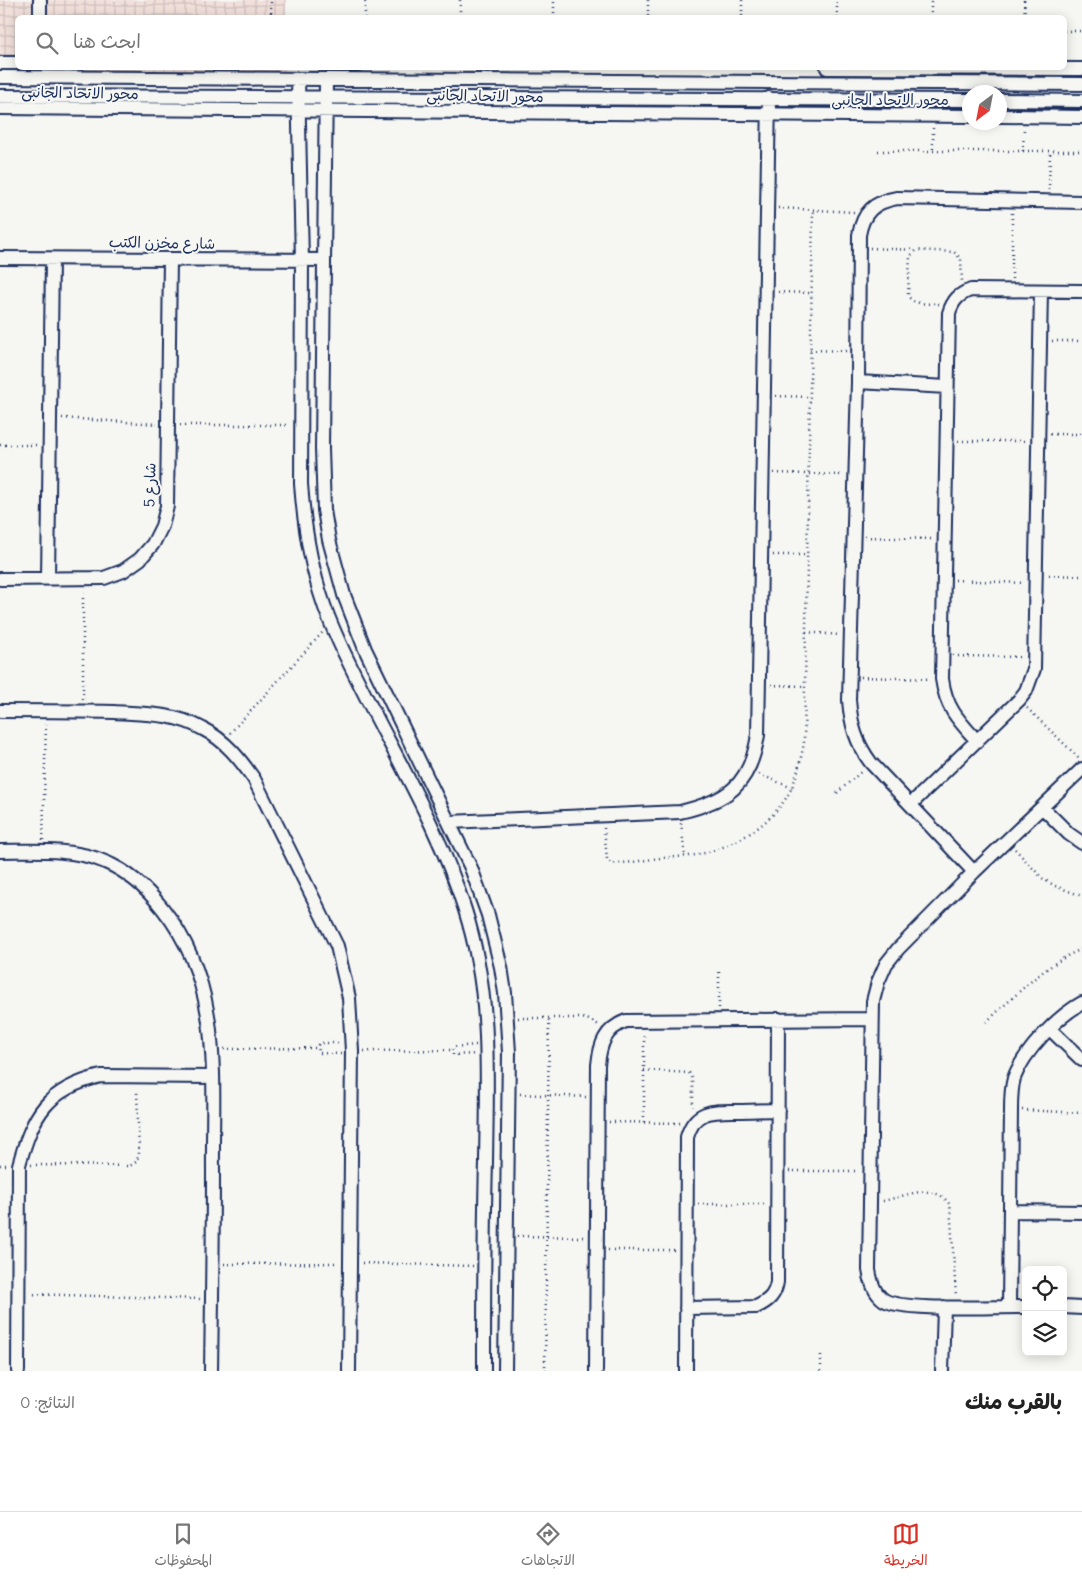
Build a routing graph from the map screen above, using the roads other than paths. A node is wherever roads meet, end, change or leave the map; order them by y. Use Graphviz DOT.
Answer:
graph roads {
  1 [pos="40,0"];
  2 [pos="40,15"];
  3 [pos="0,63"];
  4 [pos="15,63"];
  5 [pos="1067,69"];
  6 [pos="1082,69"];
  7 [pos="40,72"];
  8 [pos="0,77"];
  9 [pos="298,79"];
  10 [pos="326,79"];
  11 [pos="1082,84"];
  12 [pos="0,96"];
  13 [pos="40,96"];
  14 [pos="299,98"];
  15 [pos="769,98"];
  16 [pos="962,100"];
  17 [pos="1007,100"];
  18 [pos="1082,100"];
  19 [pos="326,105"];
  20 [pos="0,108"];
  21 [pos="300,111"];
  22 [pos="769,116"];
  23 [pos="962,116"];
  24 [pos="1007,116"];
  25 [pos="1082,117"];
  26 [pos="1082,202"];
  27 [pos="0,258"];
  28 [pos="52,258"];
  29 [pos="170,259"];
  30 [pos="324,260"];
  31 [pos="302,261"];
  32 [pos="1041,291"];
  33 [pos="1082,291"];
  34 [pos="858,382"];
  35 [pos="947,387"];
  36 [pos="0,579"];
  37 [pos="48,579"];
  38 [pos="0,711"];
  39 [pos="977,741"];
  40 [pos="1082,769"];
  41 [pos="911,804"];
  42 [pos="1043,808"];
  43 [pos="449,822"];
  44 [pos="1082,842"];
  45 [pos="0,850"];
  46 [pos="974,872"];
  47 [pos="1082,1003"];
  48 [pos="778,1019"];
  49 [pos="872,1019"];
  50 [pos="1050,1029"];
  51 [pos="1082,1060"];
  52 [pos="212,1077"];
  53 [pos="778,1110"];
  54 [pos="1010,1211"];
  55 [pos="1082,1212"];
  56 [pos="951,1307"];
  57 [pos="1009,1307"];
  58 [pos="1022,1307"];
  59 [pos="1067,1307"];
  60 [pos="686,1308"];
  61 [pos="1082,1308"];
  62 [pos="18,1371"];
  63 [pos="211,1371"];
  64 [pos="349,1371"];
  65 [pos="484,1371"];
  66 [pos="505,1371"];
  67 [pos="596,1371"];
  68 [pos="686,1371"];
  69 [pos="942,1371"];
  1 -- 2 [label="street"];
  3 -- 4 [label="street, محور الاتحاد الجانبى"];
  5 -- 6 [label="street"];
  7 -- 8 [label="street"];
  7 -- 9 [label="street"];
  7 -- 13 [label="street"];
  9 -- 10 [label="street"];
  9 -- 14 [label="street"];
  10 -- 11 [label="street"];
  10 -- 19 [label="street"];
  12 -- 13 [label="street"];
  13 -- 14 [label="street"];
  14 -- 19 [label="street"];
  14 -- 21 [label="street"];
  15 -- 16 [label="street"];
  15 -- 19 [label="street"];
  15 -- 22 [label="street"];
  17 -- 18 [label="street"];
  19 -- 21 [label="street, محور الاتحاد الجانبى"];
  19 -- 22 [label="street, محور الاتحاد الجانبى"];
  19 -- 30 [label="street"];
  20 -- 21 [label="street, محور الاتحاد الجانبى"];
  21 -- 31 [label="street"];
  22 -- 23 [label="street, محور الاتحاد الجانبى"];
  22 -- 43 [label="street"];
  24 -- 25 [label="street"];
  26 -- 34 [label="street"];
  27 -- 28 [label="street, شارع مخزن الكتب"];
  28 -- 29 [label="street, شارع مخزن الكتب"];
  28 -- 37 [label="street"];
  29 -- 31 [label="street, شارع مخزن الكتب"];
  29 -- 37 [label="street, شارع 5"];
  30 -- 31 [label="street, شارع مخزن الكتب"];
  30 -- 43 [label="street"];
  31 -- 65 [label="street"];
  32 -- 33 [label="street"];
  32 -- 35 [label="street"];
  32 -- 39 [label="street"];
  34 -- 35 [label="street"];
  34 -- 41 [label="street"];
  35 -- 39 [label="street"];
  36 -- 37 [label="street, شارع 5"];
  38 -- 64 [label="street"];
  39 -- 41 [label="street"];
  40 -- 42 [label="street"];
  41 -- 46 [label="street"];
  42 -- 44 [label="street"];
  42 -- 46 [label="street"];
  43 -- 66 [label="street"];
  45 -- 52 [label="street"];
  46 -- 49 [label="street"];
  47 -- 50 [label="street"];
  48 -- 49 [label="street"];
  48 -- 53 [label="street"];
  48 -- 67 [label="street"];
  49 -- 56 [label="street"];
  50 -- 51 [label="street"];
  50 -- 54 [label="street"];
  52 -- 62 [label="street"];
  52 -- 63 [label="street"];
  53 -- 60 [label="street"];
  53 -- 60 [label="street"];
  54 -- 55 [label="street"];
  54 -- 57 [label="street"];
  56 -- 57 [label="street"];
  56 -- 69 [label="street"];
  57 -- 58 [label="street"];
  59 -- 61 [label="street"];
  60 -- 68 [label="street"];
}
